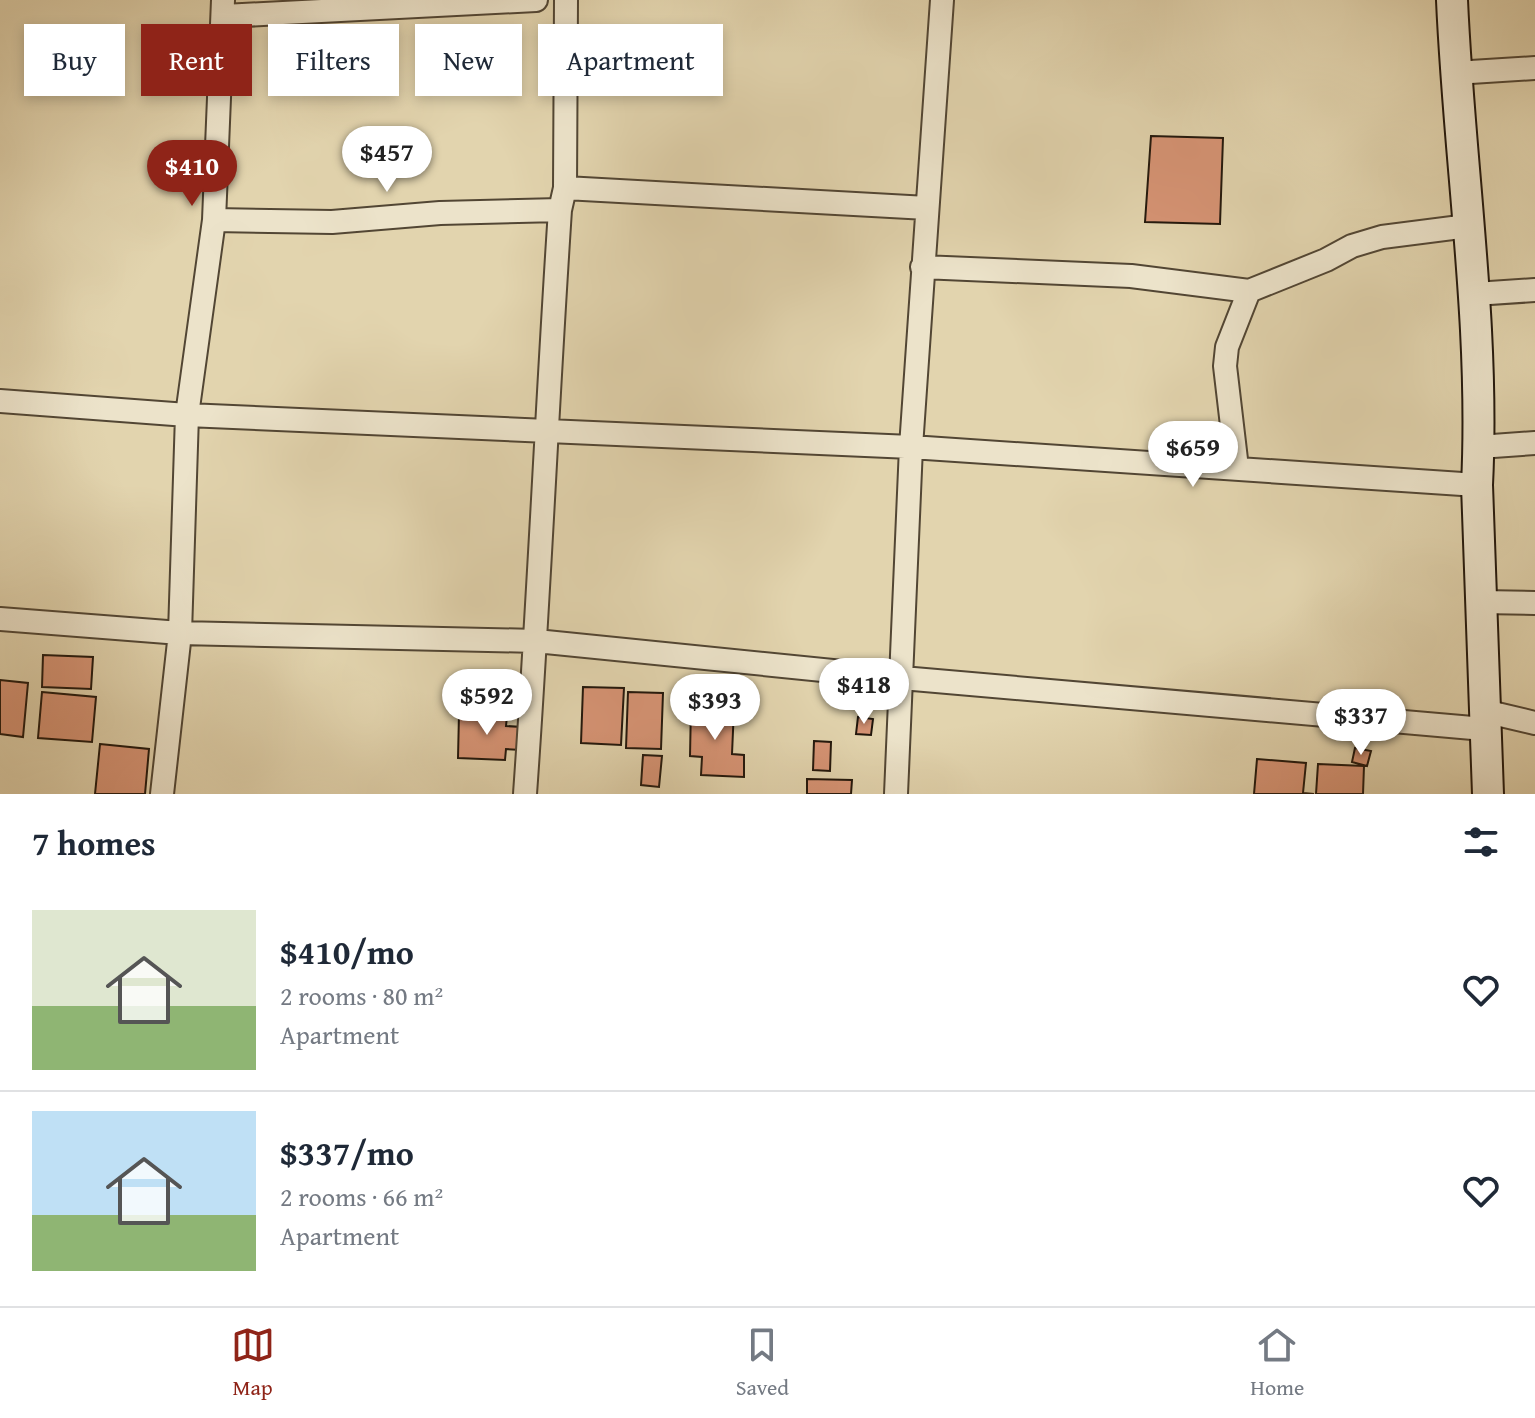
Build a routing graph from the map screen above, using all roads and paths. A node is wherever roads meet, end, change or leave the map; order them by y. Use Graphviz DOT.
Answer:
graph roads {
  1 [pos="536,0"];
  2 [pos="566,0"];
  3 [pos="942,0"];
  4 [pos="1452,0"];
  5 [pos="224,8"];
  6 [pos="1535,68"];
  7 [pos="1455,73"];
  8 [pos="562,199"];
  9 [pos="927,208"];
  10 [pos="214,220"];
  11 [pos="1468,226"];
  12 [pos="922,267"];
  13 [pos="1535,290"];
  14 [pos="1249,291"];
  15 [pos="1475,294"];
  16 [pos="0,401"];
  17 [pos="187,415"];
  18 [pos="545,429"];
  19 [pos="1535,443"];
  20 [pos="911,447"];
  21 [pos="1479,447"];
  22 [pos="1237,468"];
  23 [pos="1477,485"];
  24 [pos="1481,602"];
  25 [pos="1535,603"];
  26 [pos="0,619"];
  27 [pos="180,633"];
  28 [pos="536,641"];
  29 [pos="902,678"];
  30 [pos="1484,720"];
  31 [pos="1535,723"];
  32 [pos="162,794"];
  33 [pos="525,794"];
  34 [pos="896,794"];
  35 [pos="1488,794"];
  1 -- 5 [label="street"];
  2 -- 8 [label="street"];
  3 -- 9 [label="street"];
  4 -- 7 [label="street"];
  5 -- 10 [label="street"];
  6 -- 7 [label="street"];
  7 -- 11 [label="street"];
  8 -- 9 [label="street"];
  8 -- 10 [label="street"];
  8 -- 18 [label="street"];
  9 -- 12 [label="street"];
  10 -- 17 [label="street"];
  11 -- 14 [label="street"];
  11 -- 15 [label="street"];
  12 -- 14 [label="street"];
  12 -- 20 [label="street"];
  13 -- 15 [label="street"];
  14 -- 22 [label="street"];
  15 -- 21 [label="street"];
  16 -- 17 [label="street"];
  17 -- 18 [label="street"];
  17 -- 27 [label="street"];
  18 -- 20 [label="street"];
  18 -- 28 [label="street"];
  19 -- 21 [label="street"];
  20 -- 22 [label="street"];
  20 -- 29 [label="street"];
  21 -- 23 [label="street"];
  22 -- 23 [label="street"];
  23 -- 24 [label="street"];
  24 -- 25 [label="street"];
  24 -- 30 [label="street"];
  26 -- 27 [label="street"];
  27 -- 28 [label="street"];
  27 -- 32 [label="street"];
  28 -- 29 [label="street"];
  28 -- 33 [label="street"];
  29 -- 30 [label="street"];
  29 -- 34 [label="street"];
  30 -- 31 [label="street"];
  30 -- 35 [label="street"];
}
